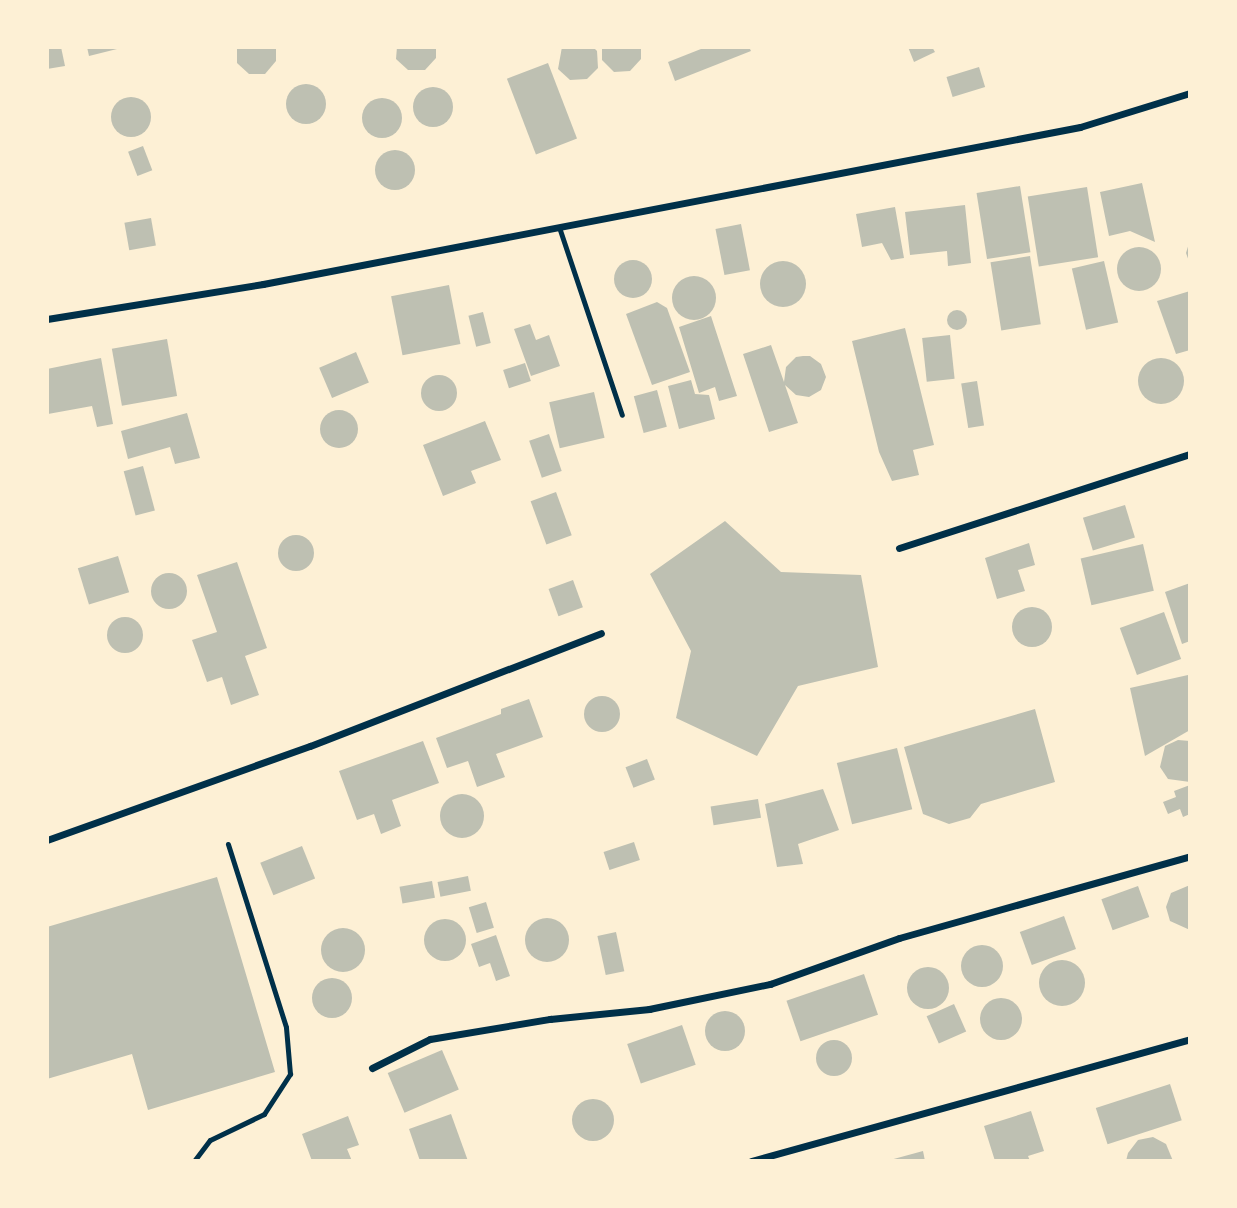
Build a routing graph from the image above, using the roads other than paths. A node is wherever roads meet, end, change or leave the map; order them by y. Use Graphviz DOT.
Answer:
graph roads {
  1 [pos="1190,93"];
  2 [pos="559,228"];
  3 [pos="47,319"];
  4 [pos="622,415"];
  5 [pos="1190,454"];
  6 [pos="899,548"];
  7 [pos="601,633"];
  8 [pos="47,840"];
  9 [pos="228,844"];
  10 [pos="1190,856"];
  11 [pos="1190,1039"];
  12 [pos="372,1068"];
  13 [pos="194,1161"];
  14 [pos="751,1161"];
  1 -- 2 [label="street"];
  2 -- 3 [label="street"];
  2 -- 4 [label="lane"];
  5 -- 6 [label="street"];
  7 -- 8 [label="street"];
  9 -- 13 [label="lane"];
  10 -- 12 [label="street"];
  11 -- 14 [label="street"];
}
